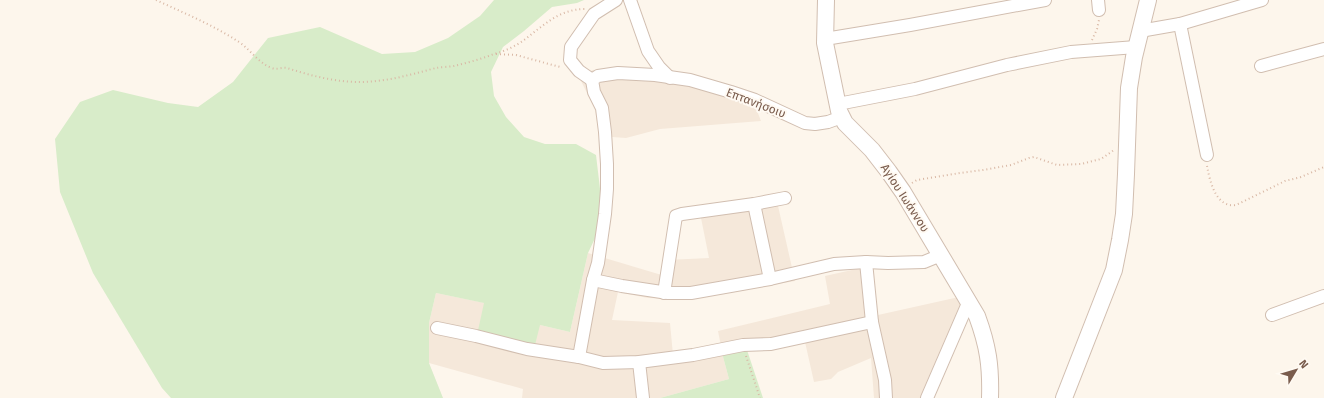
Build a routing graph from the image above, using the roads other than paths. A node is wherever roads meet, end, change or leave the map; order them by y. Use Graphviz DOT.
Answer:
graph roads {
  1 [pos="616,0"];
  2 [pos="630,0"];
  3 [pos="826,0"];
  4 [pos="1045,0"];
  5 [pos="1148,0"];
  6 [pos="1262,0"];
  7 [pos="1180,24"];
  8 [pos="1140,31"];
  9 [pos="825,39"];
  10 [pos="1136,47"];
  11 [pos="1324,50"];
  12 [pos="1262,66"];
  13 [pos="670,78"];
  14 [pos="592,80"];
  15 [pos="840,111"];
  16 [pos="1207,155"];
  17 [pos="785,198"];
  18 [pos="754,204"];
  19 [pos="941,254"];
  20 [pos="866,262"];
  21 [pos="770,279"];
  22 [pos="593,280"];
  23 [pos="664,293"];
  24 [pos="1324,296"];
  25 [pos="969,301"];
  26 [pos="1272,315"];
  27 [pos="872,322"];
  28 [pos="437,328"];
  29 [pos="579,357"];
  30 [pos="639,362"];
  31 [pos="643,398"];
  32 [pos="886,398"];
  33 [pos="927,398"];
  34 [pos="990,398"];
  35 [pos="1064,398"];
  1 -- 14 [label="street"];
  2 -- 13 [label="street"];
  3 -- 9 [label="street, Αγίου Ιωάννου"];
  4 -- 9 [label="street"];
  5 -- 8 [label="street"];
  6 -- 7 [label="street"];
  7 -- 8 [label="street"];
  7 -- 16 [label="street"];
  8 -- 10 [label="street"];
  9 -- 15 [label="street, Αγίου Ιωάννου"];
  10 -- 15 [label="street, Επτανήσοιυ"];
  10 -- 35 [label="street"];
  11 -- 12 [label="street"];
  13 -- 14 [label="street, Επτανήσοιυ"];
  13 -- 15 [label="street, Επτανήσοιυ"];
  14 -- 22 [label="street"];
  15 -- 19 [label="street, Αγίου Ιωάννου"];
  17 -- 18 [label="street"];
  18 -- 21 [label="street"];
  18 -- 23 [label="street"];
  19 -- 20 [label="street"];
  19 -- 25 [label="street, Αγίου Ιωάννου"];
  20 -- 21 [label="street"];
  20 -- 27 [label="street"];
  21 -- 23 [label="street"];
  22 -- 23 [label="street"];
  22 -- 29 [label="street"];
  24 -- 26 [label="street"];
  25 -- 33 [label="street"];
  25 -- 34 [label="street, Αγίου Ιωάννου"];
  27 -- 30 [label="street"];
  27 -- 32 [label="street"];
  28 -- 29 [label="street"];
  29 -- 30 [label="street"];
  30 -- 31 [label="street"];
}
